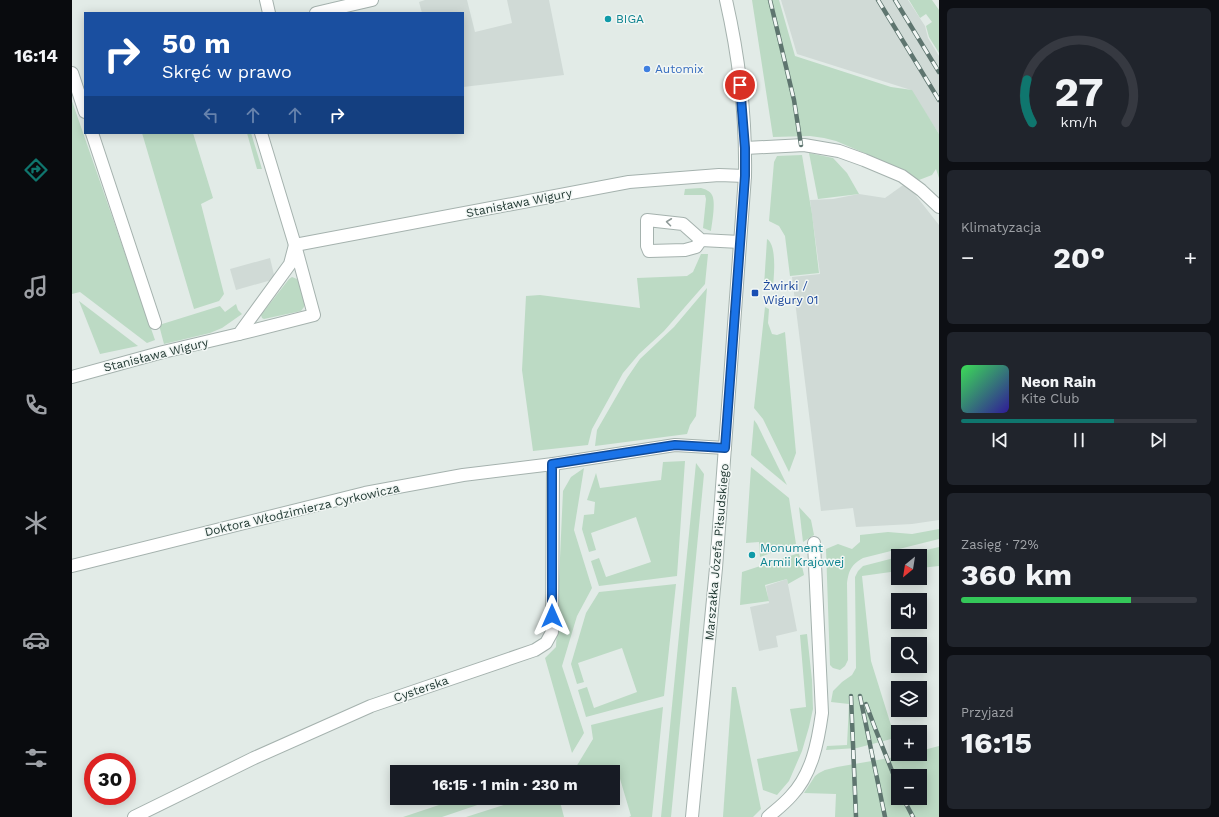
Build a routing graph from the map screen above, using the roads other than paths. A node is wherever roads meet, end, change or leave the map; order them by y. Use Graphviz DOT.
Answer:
graph roads {
  1 [pos="266,0"];
  2 [pos="372,0"];
  3 [pos="726,0"];
  4 [pos="269,12"];
  5 [pos="320,12"];
  6 [pos="72,73"];
  7 [pos="84,109"];
  8 [pos="92,134"];
  9 [pos="261,134"];
  10 [pos="745,148"];
  11 [pos="745,176"];
  12 [pos="939,207"];
  13 [pos="702,240"];
  14 [pos="740,242"];
  15 [pos="295,244"];
  16 [pos="155,323"];
  17 [pos="239,334"];
  18 [pos="72,377"];
  19 [pos="725,448"];
  20 [pos="552,464"];
  21 [pos="814,543"];
  22 [pos="72,566"];
  23 [pos="134,817"];
  24 [pos="692,817"];
  25 [pos="768,817"];
  1 -- 4 [label="street"];
  2 -- 5 [label="street"];
  3 -- 10 [label="street, Marszałka Józefa Piłsudskiego"];
  6 -- 7 [label="street"];
  8 -- 16 [label="street"];
  9 -- 15 [label="street, Stanisława Wigury"];
  10 -- 11 [label="street, Marszałka Józefa Piłsudskiego"];
  10 -- 12 [label="street"];
  11 -- 14 [label="street, Marszałka Józefa Piłsudskiego"];
  11 -- 15 [label="street, Stanisława Wigury"];
  13 -- 14 [label="street"];
  14 -- 19 [label="street, Marszałka Józefa Piłsudskiego"];
  15 -- 17 [label="street"];
  15 -- 17 [label="street, Stanisława Wigury"];
  17 -- 18 [label="street, Stanisława Wigury"];
  19 -- 20 [label="street, Doktora Włodzimierza Cyrkowicza"];
  19 -- 24 [label="street, Marszałka Józefa Piłsudskiego"];
  20 -- 22 [label="street, Doktora Włodzimierza Cyrkowicza"];
  20 -- 23 [label="street, Cysterska"];
  21 -- 25 [label="street"];
}
